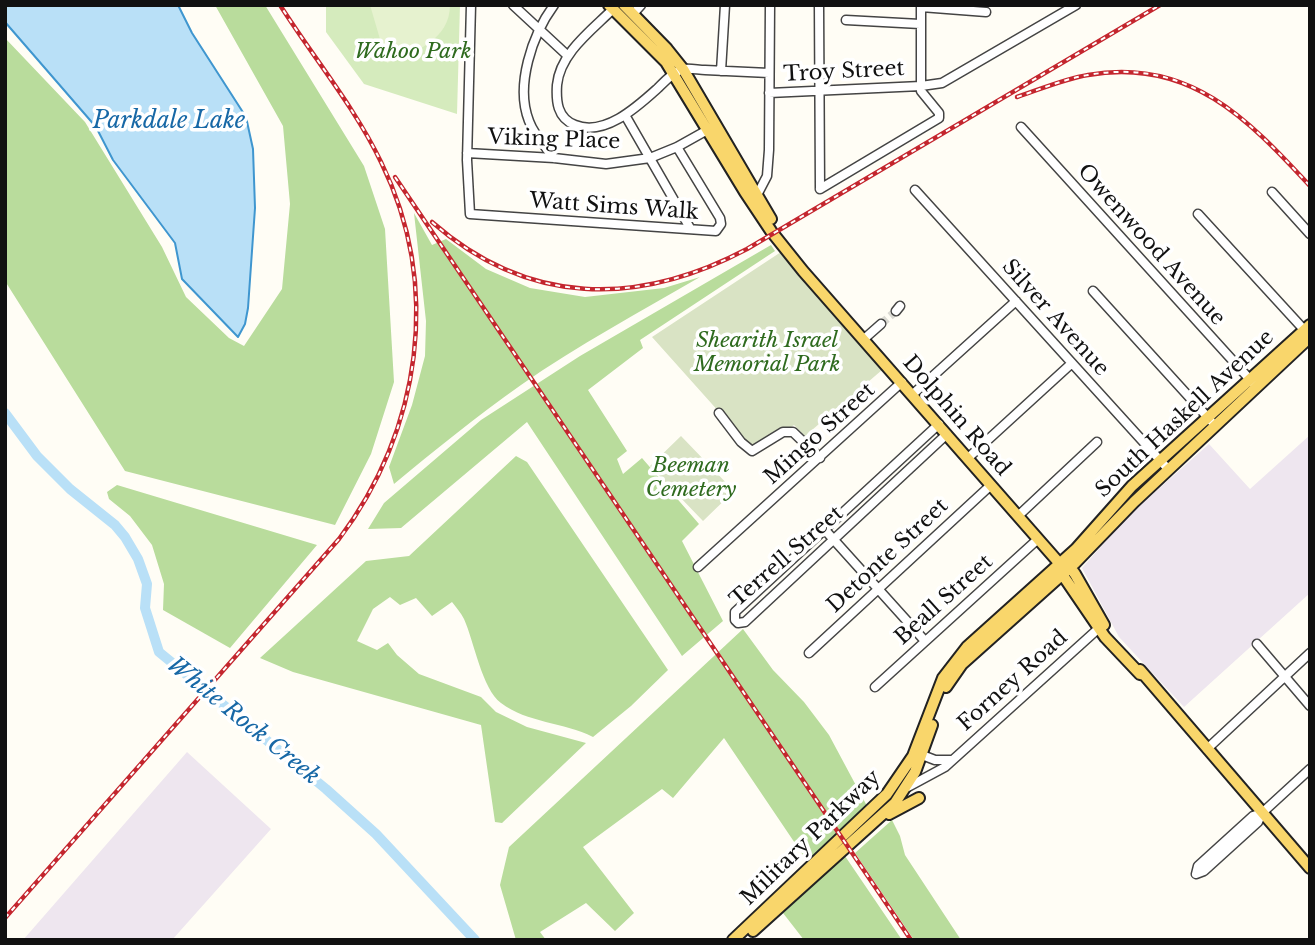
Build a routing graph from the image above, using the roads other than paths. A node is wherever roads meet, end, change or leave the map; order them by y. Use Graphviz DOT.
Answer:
graph roads {
  1 [pos="471,5"];
  2 [pos="513,5"];
  3 [pos="554,5"];
  4 [pos="641,5"];
  5 [pos="725,5"];
  6 [pos="770,5"];
  7 [pos="819,5"];
  8 [pos="1076,5"];
  9 [pos="615,6"];
  10 [pos="921,6"];
  11 [pos="986,12"];
  12 [pos="633,14"];
  13 [pos="846,20"];
  14 [pos="920,23"];
  15 [pos="539,29"];
  16 [pos="568,56"];
  17 [pos="720,71"];
  18 [pos="679,72"];
  19 [pos="769,73"];
  20 [pos="921,86"];
  21 [pos="820,92"];
  22 [pos="769,93"];
  23 [pos="625,115"];
  24 [pos="1021,127"];
  25 [pos="712,128"];
  26 [pos="677,147"];
  27 [pos="467,155"];
  28 [pos="554,158"];
  29 [pos="650,158"];
  30 [pos="915,190"];
  31 [pos="1272,192"];
  32 [pos="755,199"];
  33 [pos="1198,214"];
  34 [pos="690,228"];
  35 [pos="1310,234"];
  36 [pos="1093,291"];
  37 [pos="1016,301"];
  38 [pos="880,324"];
  39 [pos="1308,332"];
  40 [pos="864,339"];
  41 [pos="1072,363"];
  42 [pos="902,382"];
  43 [pos="1253,383"];
  44 [pos="913,394"];
  45 [pos="719,412"];
  46 [pos="1211,421"];
  47 [pos="939,424"];
  48 [pos="947,434"];
  49 [pos="1097,442"];
  50 [pos="820,458"];
  51 [pos="968,458"];
  52 [pos="1163,465"];
  53 [pos="991,485"];
  54 [pos="1018,516"];
  55 [pos="825,530"];
  56 [pos="1038,539"];
  57 [pos="833,541"];
  58 [pos="698,567"];
  59 [pos="1064,569"];
  60 [pos="878,590"];
  61 [pos="1099,628"];
  62 [pos="925,641"];
  63 [pos="1256,644"];
  64 [pos="809,653"];
  65 [pos="1310,653"];
  66 [pos="1144,675"];
  67 [pos="1284,677"];
  68 [pos="875,687"];
  69 [pos="1310,706"];
  70 [pos="1207,749"];
  71 [pos="917,755"];
  72 [pos="952,760"];
  73 [pos="1310,769"];
  74 [pos="908,787"];
  75 [pos="919,798"];
  76 [pos="1262,813"];
  77 [pos="883,816"];
  78 [pos="1310,868"];
  79 [pos="788,893"];
  80 [pos="733,940"];
  81 [pos="743,940"];
  1 -- 27 [label="street"];
  2 -- 15 [label="street"];
  3 -- 15 [label="street"];
  4 -- 12 [label="street"];
  5 -- 17 [label="street"];
  6 -- 19 [label="street"];
  7 -- 21 [label="street"];
  8 -- 20 [label="street, Troy Street"];
  9 -- 12 [label="main road"];
  9 -- 16 [label="street"];
  9 -- 18 [label="main road"];
  10 -- 11 [label="street"];
  10 -- 14 [label="street"];
  12 -- 18 [label="main road"];
  13 -- 14 [label="street"];
  14 -- 20 [label="street"];
  15 -- 16 [label="street"];
  15 -- 28 [label="street"];
  16 -- 23 [label="street"];
  17 -- 18 [label="street, Troy Street"];
  17 -- 19 [label="street, Troy Street"];
  18 -- 23 [label="street"];
  18 -- 25 [label="main road, Dolphin Road"];
  19 -- 22 [label="street"];
  20 -- 21 [label="street, Troy Street"];
  20 -- 21 [label="street"];
  21 -- 22 [label="street, Troy Street"];
  22 -- 32 [label="street"];
  23 -- 29 [label="street"];
  24 -- 43 [label="street, Owenwood Avenue"];
  25 -- 26 [label="street, Viking Place"];
  25 -- 32 [label="main road, Dolphin Road"];
  26 -- 29 [label="street, Viking Place"];
  26 -- 34 [label="street, Watt Sims Walk"];
  27 -- 28 [label="street, Viking Place"];
  27 -- 34 [label="street, Watt Sims Walk"];
  28 -- 29 [label="street, Viking Place"];
  29 -- 34 [label="street"];
  30 -- 37 [label="street, Silver Avenue"];
  31 -- 35 [label="street"];
  32 -- 40 [label="main road, Dolphin Road"];
  33 -- 39 [label="street"];
  36 -- 46 [label="street"];
  37 -- 41 [label="street, Silver Avenue"];
  37 -- 44 [label="street"];
  38 -- 40 [label="street"];
  39 -- 43 [label="main road, South Haskell Avenue"];
  40 -- 42 [label="main road, Dolphin Road"];
  41 -- 51 [label="street"];
  41 -- 52 [label="street, Silver Avenue"];
  42 -- 44 [label="main road, Dolphin Road"];
  42 -- 50 [label="street, Mingo Street"];
  43 -- 46 [label="main road, South Haskell Avenue"];
  44 -- 47 [label="main road, Dolphin Road"];
  45 -- 50 [label="street"];
  46 -- 52 [label="main road, South Haskell Avenue"];
  47 -- 48 [label="main road, Dolphin Road"];
  47 -- 55 [label="street, Terrell Street"];
  48 -- 51 [label="main road, Dolphin Road"];
  48 -- 57 [label="street, Terrell Street"];
  49 -- 54 [label="street"];
  50 -- 58 [label="street, Mingo Street"];
  51 -- 53 [label="main road, Dolphin Road"];
  52 -- 59 [label="main road, South Haskell Avenue"];
  53 -- 54 [label="main road, Dolphin Road"];
  53 -- 60 [label="street, Detonte Street"];
  54 -- 56 [label="main road, Dolphin Road"];
  55 -- 57 [label="street"];
  55 -- 57 [label="street, Terrell Street"];
  56 -- 59 [label="main road, Dolphin Road"];
  56 -- 62 [label="street, Beall Street"];
  57 -- 60 [label="street"];
  59 -- 61 [label="main road, Dolphin Road"];
  59 -- 66 [label="main road, Dolphin Road"];
  59 -- 71 [label="main road, Military Parkway"];
  60 -- 62 [label="street"];
  60 -- 64 [label="street, Detonte Street"];
  61 -- 66 [label="main road, Dolphin Road"];
  61 -- 72 [label="street, Forney Road"];
  62 -- 68 [label="street, Beall Street"];
  63 -- 67 [label="street"];
  65 -- 67 [label="street"];
  66 -- 70 [label="main road, Dolphin Road"];
  67 -- 69 [label="street"];
  67 -- 70 [label="street"];
  70 -- 76 [label="main road, Dolphin Road"];
  71 -- 72 [label="street, Forney Road"];
  71 -- 74 [label="main road, Military Parkway"];
  71 -- 79 [label="main road, Military Parkway"];
  72 -- 74 [label="street, Forney Road"];
  73 -- 76 [label="street"];
  74 -- 77 [label="main road, Military Parkway"];
  75 -- 77 [label="main road"];
  76 -- 76 [label="street"];
  76 -- 78 [label="main road, Dolphin Road"];
  77 -- 79 [label="main road, Military Parkway"];
  79 -- 80 [label="main road, Military Parkway"];
  79 -- 81 [label="main road, Military Parkway"];
}
